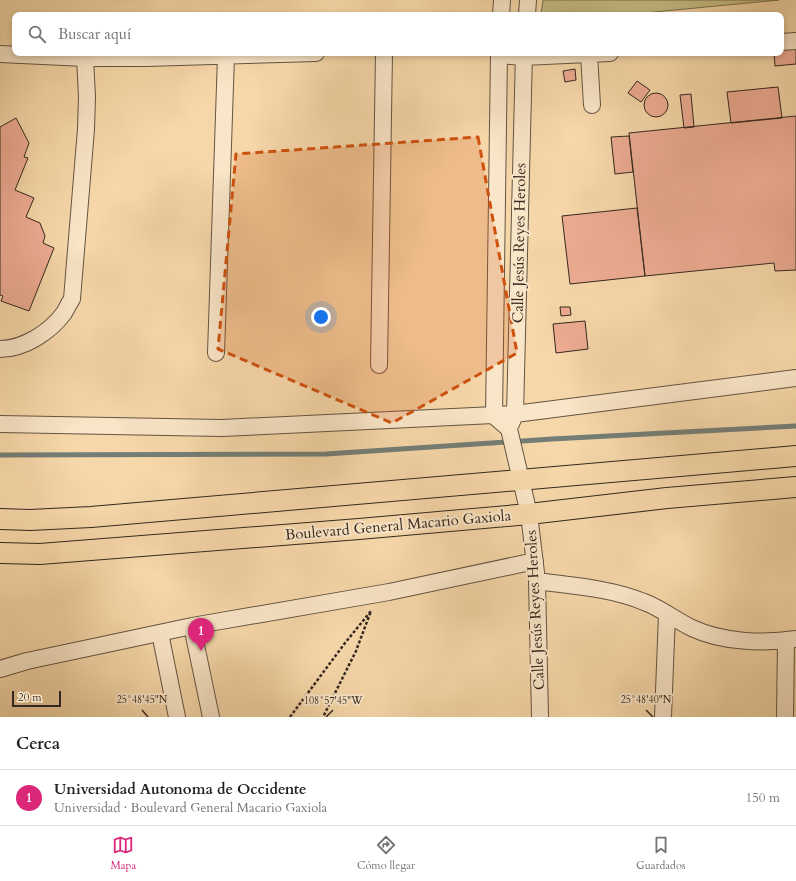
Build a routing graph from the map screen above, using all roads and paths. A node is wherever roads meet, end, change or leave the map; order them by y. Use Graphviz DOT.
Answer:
graph roads {
  1 [pos="502,0"];
  2 [pos="528,0"];
  3 [pos="501,12"];
  4 [pos="527,12"];
  5 [pos="796,41"];
  6 [pos="784,42"];
  7 [pos="0,54"];
  8 [pos="12,55"];
  9 [pos="42,56"];
  10 [pos="226,56"];
  11 [pos="384,56"];
  12 [pos="499,56"];
  13 [pos="524,56"];
  14 [pos="589,56"];
  15 [pos="85,58"];
  16 [pos="592,105"];
  17 [pos="0,349"];
  18 [pos="216,353"];
  19 [pos="379,365"];
  20 [pos="796,378"];
  21 [pos="494,416"];
  22 [pos="0,424"];
  23 [pos="512,426"];
  24 [pos="796,456"];
  25 [pos="519,471"];
  26 [pos="796,487"];
  27 [pos="529,514"];
  28 [pos="0,519"];
  29 [pos="0,553"];
  30 [pos="535,561"];
  31 [pos="537,581"];
  32 [pos="667,614"];
  33 [pos="192,626"];
  34 [pos="160,633"];
  35 [pos="791,640"];
  36 [pos="0,669"];
  37 [pos="177,717"];
  38 [pos="210,717"];
  39 [pos="290,717"];
  40 [pos="323,717"];
  41 [pos="540,717"];
  42 [pos="663,717"];
  43 [pos="785,717"];
  1 -- 3 [label="street"];
  2 -- 4 [label="street"];
  5 -- 6 [label="street"];
  7 -- 8 [label="street"];
  9 -- 15 [label="street"];
  10 -- 15 [label="street"];
  10 -- 18 [label="street"];
  11 -- 19 [label="street"];
  12 -- 21 [label="street"];
  13 -- 23 [label="street, Calle Jesús Reyes Heroles"];
  14 -- 16 [label="street"];
  15 -- 17 [label="street"];
  20 -- 23 [label="street"];
  21 -- 22 [label="street"];
  21 -- 23 [label="street"];
  23 -- 25 [label="street, Calle Jesús Reyes Heroles"];
  24 -- 25 [label="main road"];
  25 -- 27 [label="street, Calle Jesús Reyes Heroles"];
  25 -- 28 [label="main road"];
  26 -- 27 [label="main road, Boulevard General Macario Gaxiola"];
  27 -- 29 [label="main road, Boulevard General Macario Gaxiola"];
  27 -- 30 [label="street, Calle Jesús Reyes Heroles"];
  30 -- 31 [label="street, Calle Jesús Reyes Heroles"];
  30 -- 33 [label="street"];
  31 -- 32 [label="street"];
  31 -- 41 [label="street, Calle Jesús Reyes Heroles"];
  32 -- 35 [label="street"];
  32 -- 42 [label="street"];
  33 -- 34 [label="street"];
  33 -- 38 [label="street"];
  34 -- 36 [label="street"];
  34 -- 37 [label="street"];
  35 -- 43 [label="street"];
  39 -- 40 [label="path"];
}
